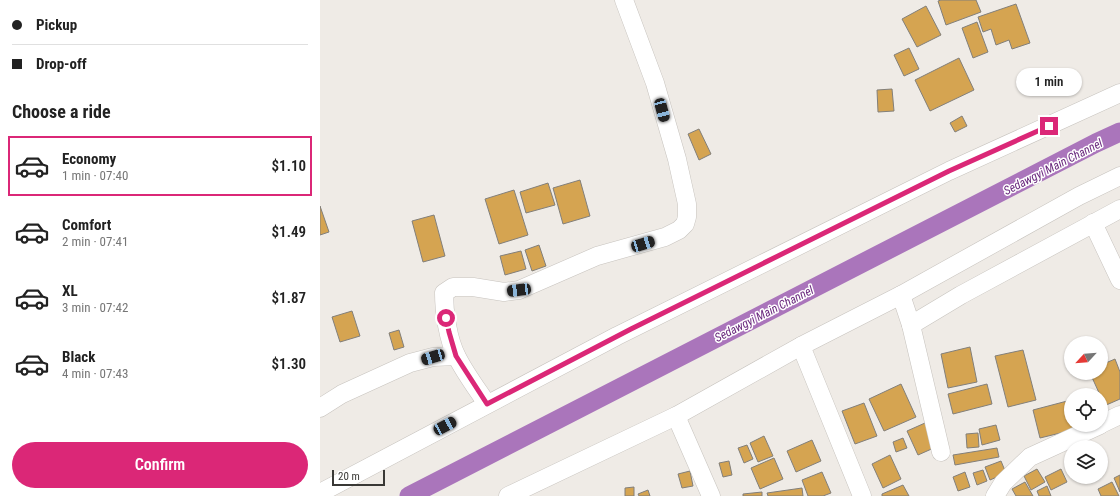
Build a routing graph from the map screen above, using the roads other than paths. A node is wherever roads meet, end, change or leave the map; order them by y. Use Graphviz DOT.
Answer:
graph roads {
  1 [pos="624,0"];
  2 [pos="1120,93"];
  3 [pos="1120,176"];
  4 [pos="1120,209"];
  5 [pos="1093,223"];
  6 [pos="1120,280"];
  7 [pos="901,296"];
  8 [pos="911,325"];
  9 [pos="801,346"];
  10 [pos="456,356"];
  11 [pos="487,404"];
  12 [pos="320,408"];
  13 [pos="1120,415"];
  14 [pos="676,416"];
  15 [pos="1108,421"];
  16 [pos="1085,432"];
  17 [pos="941,452"];
  18 [pos="320,493"];
  19 [pos="508,496"];
  20 [pos="712,496"];
  21 [pos="862,496"];
  22 [pos="995,496"];
  1 -- 10 [label="street"];
  2 -- 11 [label="street"];
  3 -- 7 [label="street"];
  4 -- 5 [label="street"];
  5 -- 6 [label="street"];
  5 -- 8 [label="street"];
  7 -- 8 [label="street"];
  7 -- 9 [label="street"];
  8 -- 17 [label="street"];
  9 -- 14 [label="street"];
  9 -- 21 [label="street"];
  10 -- 11 [label="street"];
  10 -- 12 [label="street"];
  11 -- 18 [label="street"];
  13 -- 15 [label="street"];
  14 -- 19 [label="street"];
  14 -- 20 [label="street"];
  16 -- 22 [label="street"];
}
